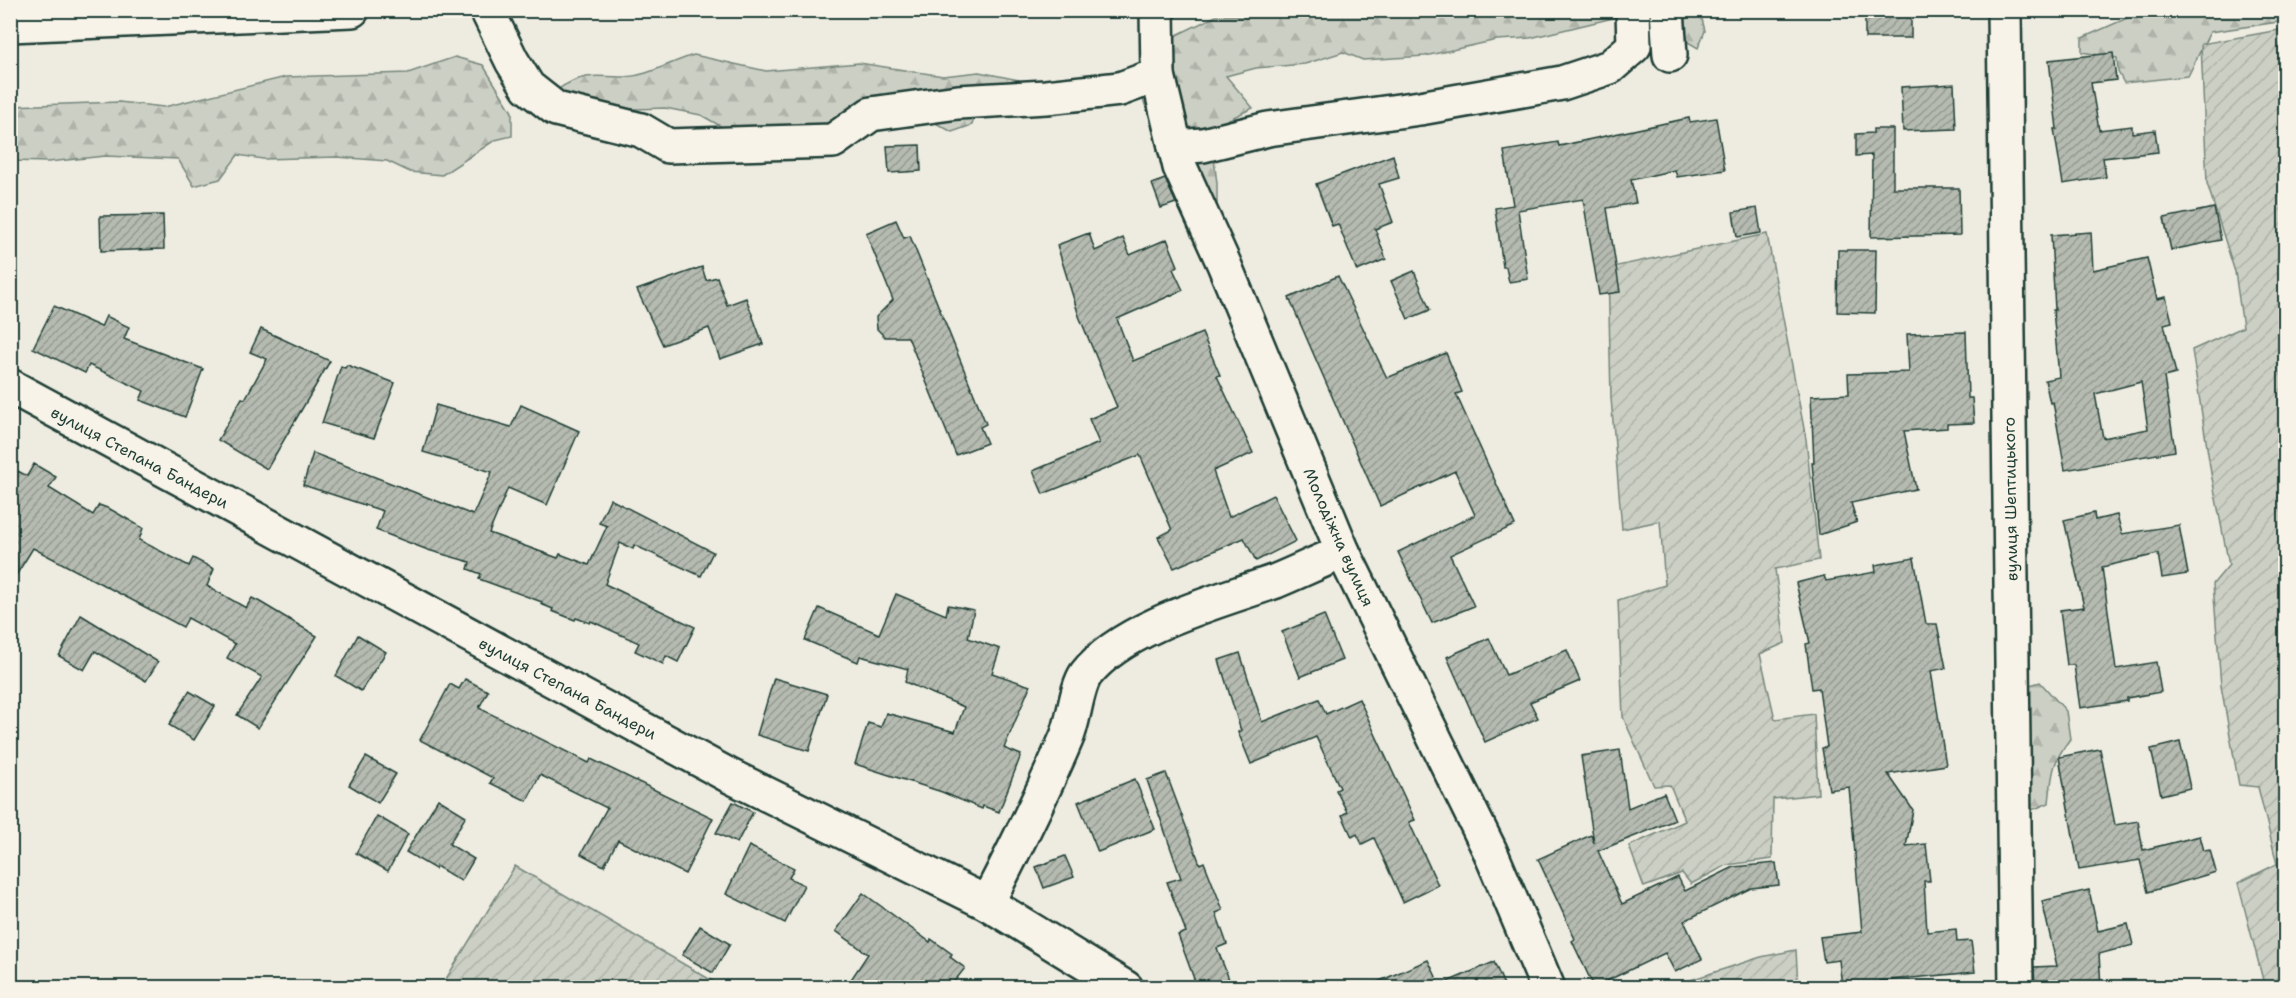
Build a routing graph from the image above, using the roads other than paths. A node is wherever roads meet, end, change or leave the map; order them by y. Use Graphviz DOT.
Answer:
graph roads {
  1 [pos="352,10"];
  2 [pos="487,10"];
  3 [pos="1157,10"];
  4 [pos="1633,10"];
  5 [pos="1667,10"];
  6 [pos="2004,10"];
  7 [pos="10,25"];
  8 [pos="1670,55"];
  9 [pos="1158,75"];
  10 [pos="1175,147"];
  11 [pos="10,386"];
  12 [pos="1342,552"];
  13 [pos="987,903"];
  14 [pos="1126,987"];
  15 [pos="1548,987"];
  16 [pos="2016,987"];
  1 -- 7 [label="main road"];
  2 -- 9 [label="main road"];
  3 -- 9 [label="main road, Молодіжна вулиця"];
  4 -- 10 [label="main road"];
  5 -- 8 [label="main road"];
  6 -- 16 [label="main road, вулиця Шептицького"];
  9 -- 10 [label="main road, Молодіжна вулиця"];
  10 -- 12 [label="main road, Молодіжна вулиця"];
  11 -- 13 [label="main road, вулиця Степана Бандери"];
  12 -- 13 [label="main road"];
  12 -- 15 [label="main road, Молодіжна вулиця"];
  13 -- 14 [label="main road, вулиця Степана Бандери"];
}
